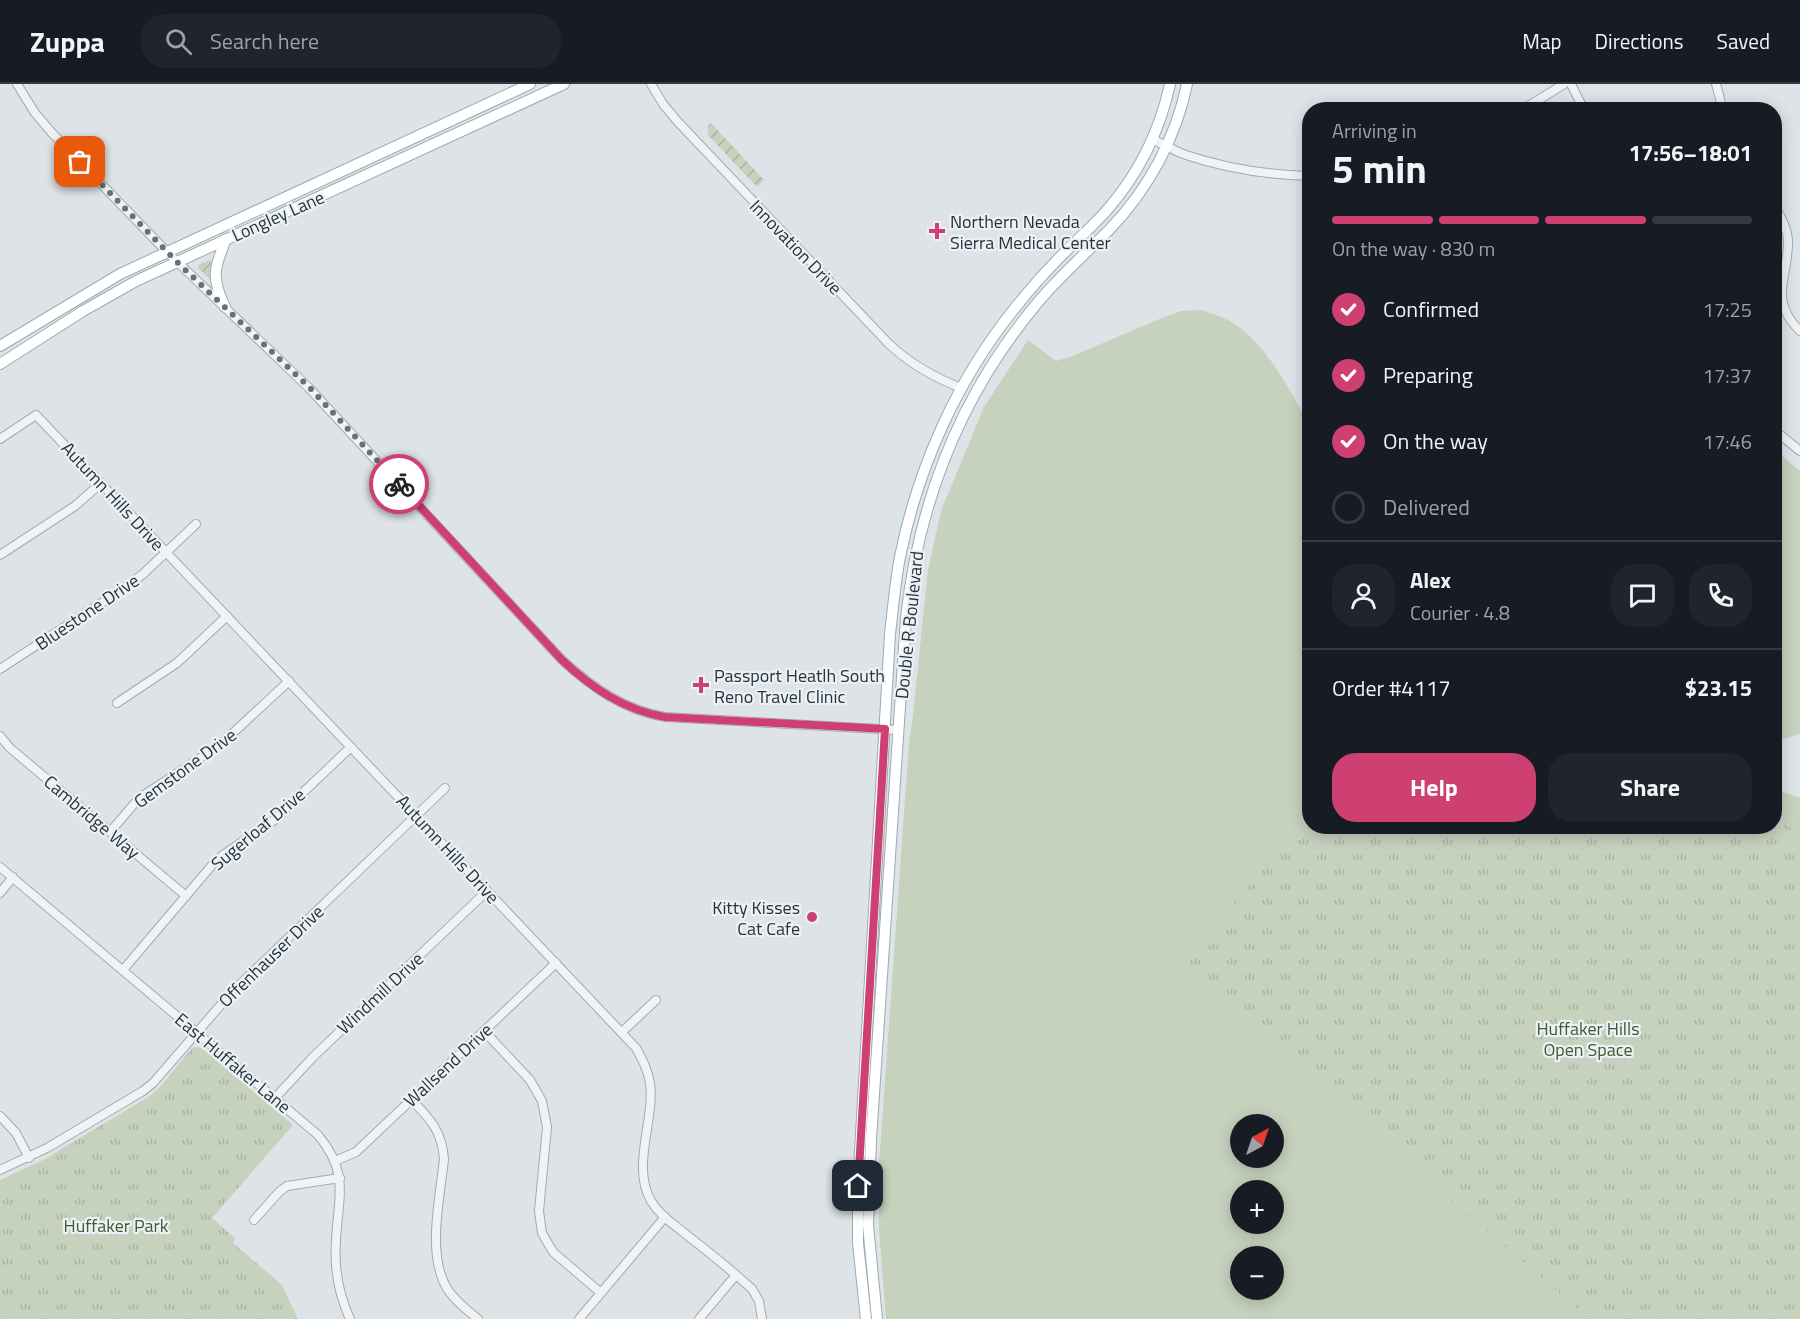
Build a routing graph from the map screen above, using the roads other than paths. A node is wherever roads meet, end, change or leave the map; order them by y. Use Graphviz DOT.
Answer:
graph roads {
  1 [pos="17,84"];
  2 [pos="530,84"];
  3 [pos="564,84"];
  4 [pos="651,84"];
  5 [pos="1170,84"];
  6 [pos="1187,84"];
  7 [pos="1564,84"];
  8 [pos="1571,84"];
  9 [pos="1716,84"];
  10 [pos="1535,102"];
  11 [pos="1580,102"];
  12 [pos="1721,102"];
  13 [pos="1152,139"];
  14 [pos="1166,146"];
  15 [pos="1302,176"];
  16 [pos="1782,220"];
  17 [pos="226,239"];
  18 [pos="167,252"];
  19 [pos="176,261"];
  20 [pos="1782,283"];
  21 [pos="1782,300"];
  22 [pos="225,307"];
  23 [pos="1800,331"];
  24 [pos="0,346"];
  25 [pos="0,364"];
  26 [pos="961,388"];
  27 [pos="1782,436"];
  28 [pos="0,439"];
  29 [pos="1800,451"];
  30 [pos="101,483"];
  31 [pos="196,524"];
  32 [pos="167,552"];
  33 [pos="0,555"];
  34 [pos="227,616"];
  35 [pos="0,669"];
  36 [pos="289,681"];
  37 [pos="117,703"];
  38 [pos="885,729"];
  39 [pos="898,730"];
  40 [pos="0,736"];
  41 [pos="351,747"];
  42 [pos="445,788"];
  43 [pos="417,816"];
  44 [pos="110,832"];
  45 [pos="0,867"];
  46 [pos="13,878"];
  47 [pos="488,891"];
  48 [pos="0,893"];
  49 [pos="186,896"];
  50 [pos="556,963"];
  51 [pos="123,970"];
  52 [pos="656,1000"];
  53 [pos="484,1031"];
  54 [pos="196,1032"];
  55 [pos="621,1032"];
  56 [pos="275,1098"];
  57 [pos="412,1100"];
  58 [pos="0,1116"];
  59 [pos="29,1158"];
  60 [pos="336,1161"];
  61 [pos="0,1170"];
  62 [pos="340,1178"];
  63 [pos="665,1217"];
  64 [pos="254,1220"];
  65 [pos="736,1275"];
  66 [pos="601,1293"];
  67 [pos="350,1319"];
  68 [pos="478,1319"];
  69 [pos="579,1319"];
  70 [pos="699,1319"];
  71 [pos="762,1319"];
  72 [pos="866,1319"];
  73 [pos="877,1319"];
  1 -- 18 [label="street"];
  2 -- 18 [label="main road, Longley Lane"];
  3 -- 17 [label="main road, Longley Lane"];
  4 -- 26 [label="street, Innovation Drive"];
  5 -- 13 [label="main road, Double R Boulevard"];
  6 -- 14 [label="main road, Double R Boulevard"];
  7 -- 10 [label="street"];
  8 -- 11 [label="street"];
  9 -- 12 [label="street"];
  13 -- 14 [label="street"];
  13 -- 26 [label="main road, Double R Boulevard"];
  14 -- 15 [label="street"];
  14 -- 39 [label="main road, Double R Boulevard"];
  16 -- 20 [label="street"];
  17 -- 19 [label="main road, Longley Lane"];
  17 -- 22 [label="main road"];
  18 -- 19 [label="street"];
  18 -- 24 [label="main road, Longley Lane"];
  19 -- 22 [label="street"];
  19 -- 25 [label="main road, Longley Lane"];
  21 -- 23 [label="street"];
  22 -- 38 [label="street"];
  26 -- 38 [label="main road, Double R Boulevard"];
  27 -- 29 [label="street"];
  28 -- 30 [label="street, Autumn Hills Drive"];
  30 -- 32 [label="street, Autumn Hills Drive"];
  30 -- 33 [label="street"];
  31 -- 32 [label="street, Bluestone Drive"];
  32 -- 34 [label="street, Autumn Hills Drive"];
  32 -- 35 [label="street, Bluestone Drive"];
  34 -- 36 [label="street, Autumn Hills Drive"];
  34 -- 37 [label="street"];
  36 -- 41 [label="street, Autumn Hills Drive"];
  36 -- 44 [label="street, Gemstone Drive"];
  38 -- 39 [label="street"];
  38 -- 72 [label="main road, Double R Boulevard"];
  39 -- 73 [label="main road, Double R Boulevard"];
  40 -- 44 [label="street, Cambridge Way"];
  41 -- 43 [label="street, Autumn Hills Drive"];
  41 -- 49 [label="street, Sugerloaf Drive"];
  42 -- 43 [label="street, Offenhauser Drive"];
  43 -- 47 [label="street, Autumn Hills Drive"];
  43 -- 54 [label="street, Offenhauser Drive"];
  44 -- 49 [label="street, Cambridge Way"];
  45 -- 46 [label="street, East Huffaker Lane"];
  46 -- 48 [label="street"];
  46 -- 51 [label="street, East Huffaker Lane"];
  47 -- 50 [label="street, Autumn Hills Drive"];
  47 -- 56 [label="street, Windmill Drive"];
  49 -- 51 [label="street, Sugerloaf Drive"];
  50 -- 53 [label="street, Wallsend Drive"];
  50 -- 55 [label="street, Autumn Hills Drive"];
  51 -- 54 [label="street, East Huffaker Lane"];
  52 -- 55 [label="street"];
  53 -- 57 [label="street, Wallsend Drive"];
  53 -- 66 [label="street"];
  54 -- 56 [label="street, East Huffaker Lane"];
  54 -- 59 [label="street, Offenhauser Drive"];
  55 -- 63 [label="street, Autumn Hills Drive"];
  56 -- 60 [label="street, East Huffaker Lane"];
  57 -- 60 [label="street, Wallsend Drive"];
  57 -- 68 [label="street"];
  58 -- 59 [label="street"];
  59 -- 61 [label="street, Offenhauser Drive"];
  60 -- 62 [label="street, East Huffaker Lane"];
  62 -- 64 [label="street"];
  62 -- 67 [label="street, East Huffaker Lane"];
  63 -- 65 [label="street, Autumn Hills Drive"];
  63 -- 66 [label="street"];
  65 -- 70 [label="street"];
  65 -- 71 [label="street, Autumn Hills Drive"];
  66 -- 69 [label="street"];
}
